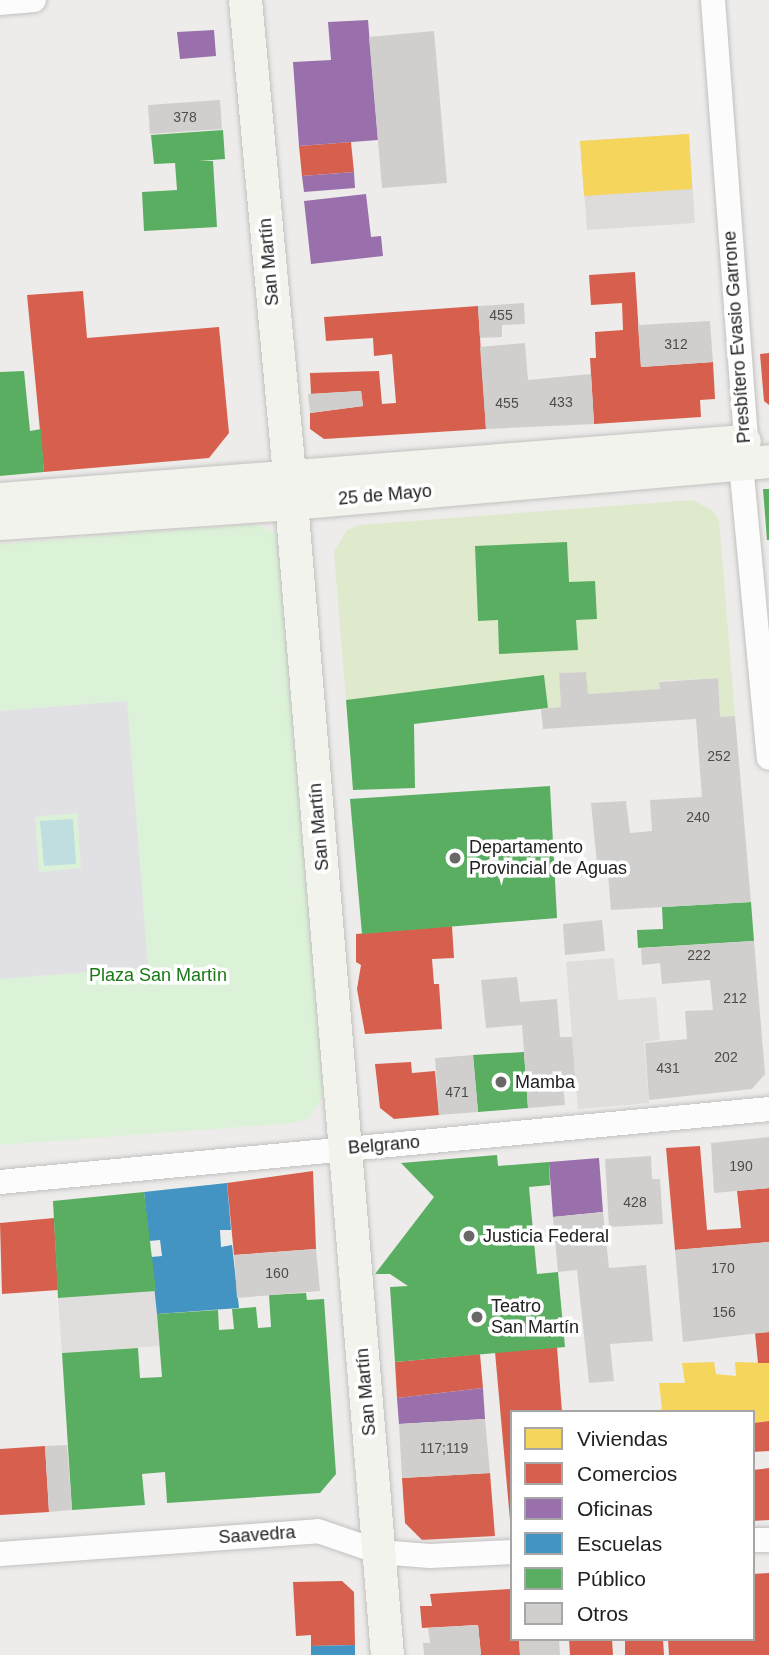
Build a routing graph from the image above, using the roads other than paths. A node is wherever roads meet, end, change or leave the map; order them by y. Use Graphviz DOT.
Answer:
graph roads {
  1 [pos="34,0"];
  2 [pos="245,0"];
  3 [pos="713,0"];
  4 [pos="0,3"];
  5 [pos="756,451"];
  6 [pos="290,491"];
  7 [pos="0,499"];
  8 [pos="0,523"];
  9 [pos="769,758"];
  10 [pos="769,1110"];
  11 [pos="347,1148"];
  12 [pos="0,1182"];
  13 [pos="379,1552"];
  14 [pos="510,1552"];
  15 [pos="0,1554"];
  16 [pos="387,1655"];
  1 -- 4 [label="street"];
  2 -- 6 [label="main road, San Martín"];
  3 -- 5 [label="street, Presbítero Evasio Garrone"];
  5 -- 6 [label="main road, 25 de Mayo"];
  5 -- 9 [label="street, Presbítero Evasio Garrone"];
  6 -- 7 [label="main road, 25 de Mayo"];
  6 -- 8 [label="main road, 25 de Mayo"];
  6 -- 11 [label="main road, San Martín"];
  10 -- 11 [label="street, Belgrano"];
  11 -- 12 [label="street, Belgrano"];
  11 -- 13 [label="main road, San Martín"];
  13 -- 14 [label="street, Saavedra"];
  13 -- 15 [label="street, Saavedra"];
  13 -- 16 [label="main road, San Martín"];
}
